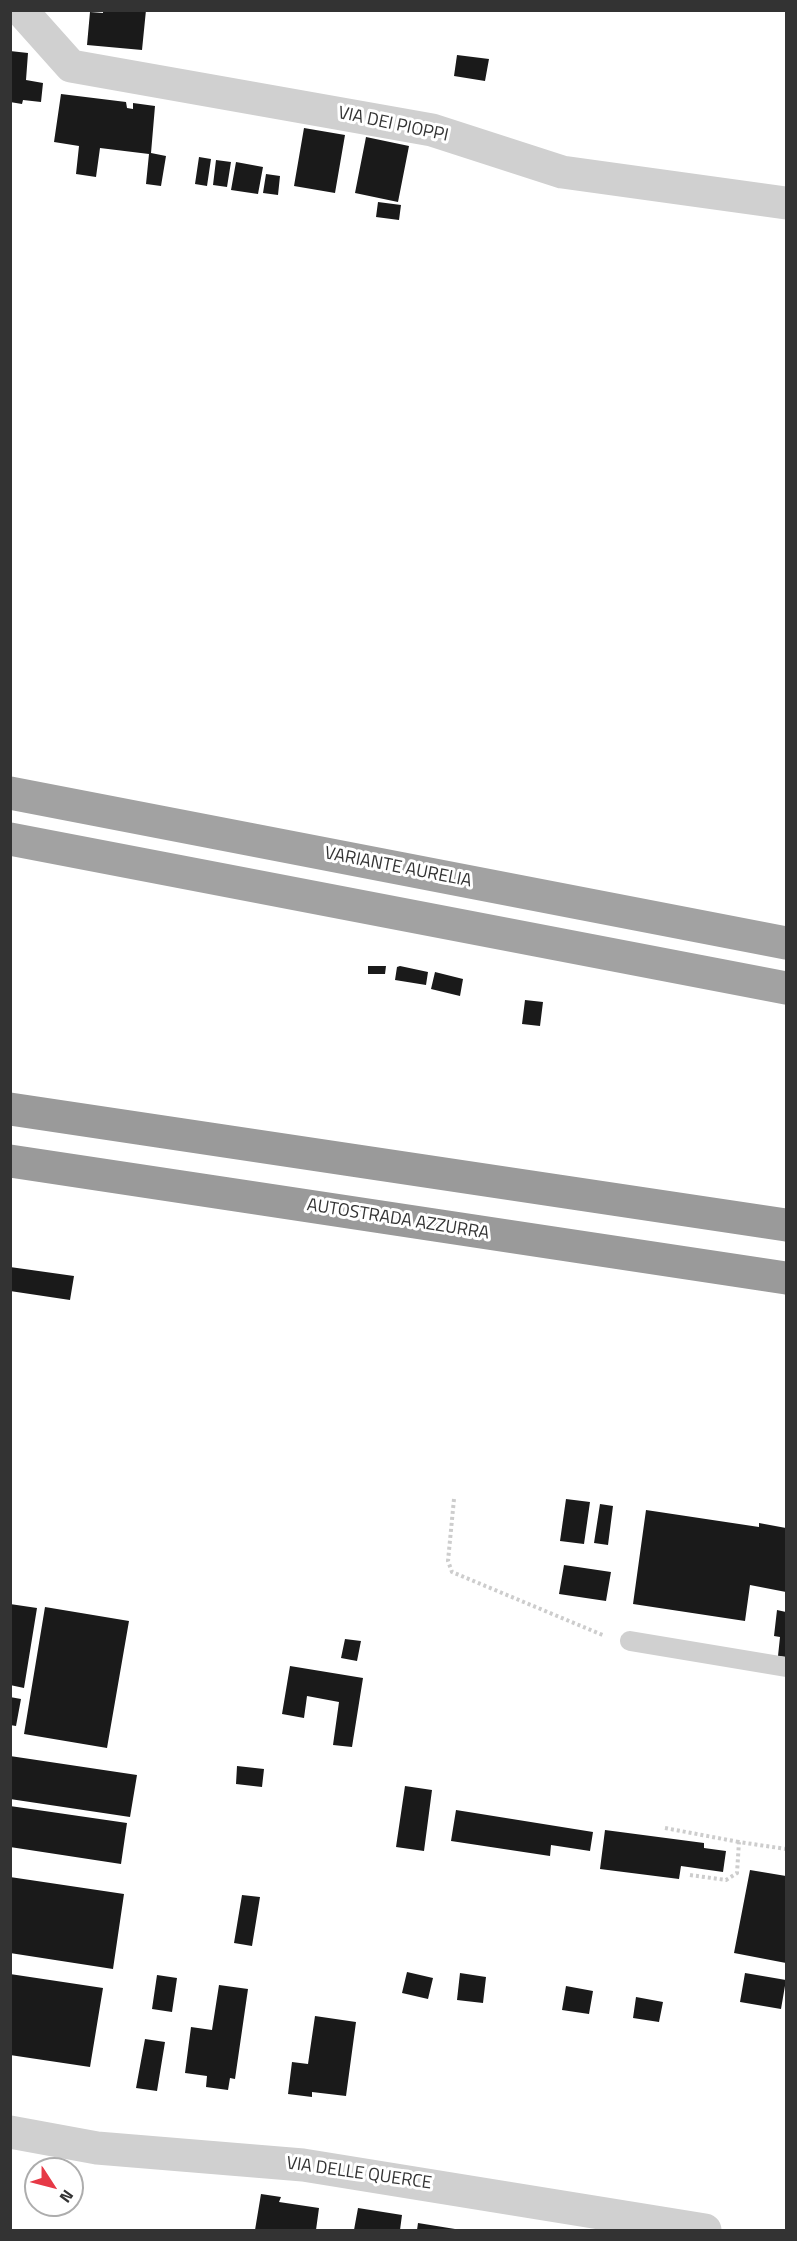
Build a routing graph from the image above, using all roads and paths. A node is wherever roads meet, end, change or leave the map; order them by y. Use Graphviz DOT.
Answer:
graph roads {
  1 [pos="20,10"];
  2 [pos="10,14"];
  3 [pos="786,203"];
  4 [pos="10,793"];
  5 [pos="10,839"];
  6 [pos="786,943"];
  7 [pos="786,988"];
  8 [pos="10,1109"];
  9 [pos="10,1161"];
  10 [pos="786,1225"];
  11 [pos="786,1278"];
  12 [pos="453,1499"];
  13 [pos="630,1641"];
  14 [pos="786,1667"];
  15 [pos="665,1828"];
  16 [pos="739,1842"];
  17 [pos="786,1849"];
  18 [pos="690,1875"];
  19 [pos="10,2132"];
  20 [pos="587,2221"];
  21 [pos="705,2230"];
  1 -- 2 [label="street, VIA DEI PIOPPI"];
  1 -- 3 [label="street, VIA DEI PIOPPI"];
  4 -- 6 [label="highway, VARIANTE AURELIA"];
  5 -- 7 [label="highway"];
  8 -- 10 [label="highway"];
  9 -- 11 [label="highway, AUTOSTRADA AZZURRA"];
  12 -- 13 [label="path"];
  13 -- 14 [label="lane"];
  15 -- 16 [label="path"];
  16 -- 17 [label="path"];
  16 -- 18 [label="path"];
  19 -- 20 [label="street, VIA DELLE QUERCE"];
  20 -- 21 [label="street, VIA DELLE QUERCE"];
}
